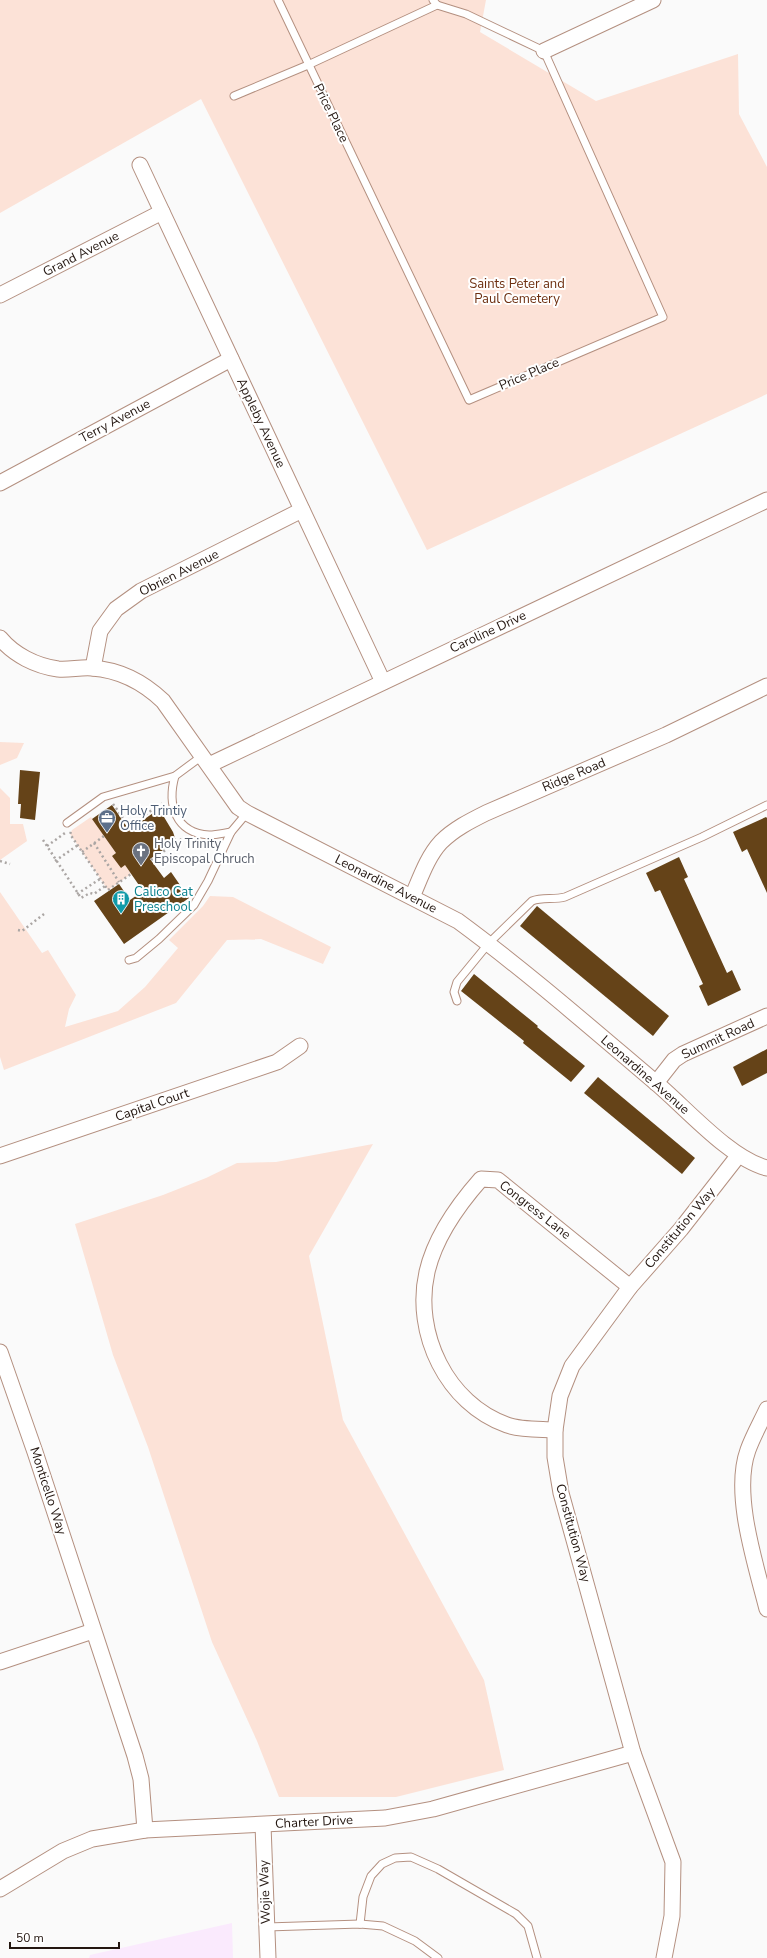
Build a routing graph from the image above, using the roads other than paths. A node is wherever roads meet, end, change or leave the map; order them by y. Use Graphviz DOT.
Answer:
graph roads {
  1 [pos="278,0"];
  2 [pos="653,0"];
  3 [pos="435,3"];
  4 [pos="544,51"];
  5 [pos="308,65"];
  6 [pos="234,96"];
  7 [pos="140,165"];
  8 [pos="162,212"];
  9 [pos="0,295"];
  10 [pos="231,359"];
  11 [pos="0,483"];
  12 [pos="767,500"];
  13 [pos="302,510"];
  14 [pos="0,638"];
  15 [pos="93,668"];
  16 [pos="382,682"];
  17 [pos="767,686"];
  18 [pos="206,760"];
  19 [pos="175,776"];
  20 [pos="767,805"];
  21 [pos="247,813"];
  22 [pos="67,823"];
  23 [pos="231,832"];
  24 [pos="412,897"];
  25 [pos="489,943"];
  26 [pos="129,960"];
  27 [pos="457,1001"];
  28 [pos="767,1016"];
  29 [pos="300,1046"];
  30 [pos="656,1083"];
  31 [pos="0,1156"];
  32 [pos="738,1156"];
  33 [pos="767,1168"];
  34 [pos="630,1287"];
  35 [pos="0,1352"];
  36 [pos="767,1408"];
  37 [pos="555,1430"];
  38 [pos="764,1585"];
  39 [pos="767,1609"];
  40 [pos="93,1631"];
  41 [pos="0,1662"];
  42 [pos="633,1753"];
  43 [pos="263,1825"];
  44 [pos="145,1830"];
  45 [pos="0,1889"];
  46 [pos="360,1924"];
  47 [pos="267,1927"];
  48 [pos="268,1958"];
  49 [pos="438,1958"];
  50 [pos="537,1958"];
  51 [pos="664,1958"];
  1 -- 5 [label="lane"];
  2 -- 4 [label="street"];
  3 -- 4 [label="lane"];
  3 -- 5 [label="lane"];
  4 -- 5 [label="lane, Price Place"];
  5 -- 6 [label="lane"];
  7 -- 8 [label="street, Appleby Avenue"];
  8 -- 9 [label="street, Grand Avenue"];
  8 -- 10 [label="street, Appleby Avenue"];
  10 -- 11 [label="street, Terry Avenue"];
  10 -- 13 [label="street, Appleby Avenue"];
  12 -- 16 [label="street, Caroline Drive"];
  13 -- 15 [label="street, Obrien Avenue"];
  13 -- 16 [label="street, Appleby Avenue"];
  14 -- 15 [label="street, Leonardine Avenue"];
  15 -- 18 [label="street, Leonardine Avenue"];
  16 -- 18 [label="street, Caroline Drive"];
  17 -- 24 [label="street, Ridge Road"];
  18 -- 19 [label="lane"];
  18 -- 21 [label="street, Leonardine Avenue"];
  19 -- 22 [label="lane"];
  19 -- 23 [label="lane"];
  20 -- 25 [label="lane"];
  21 -- 23 [label="lane"];
  21 -- 24 [label="street, Leonardine Avenue"];
  23 -- 26 [label="lane"];
  24 -- 25 [label="street, Leonardine Avenue"];
  25 -- 27 [label="lane"];
  25 -- 30 [label="street, Leonardine Avenue"];
  28 -- 30 [label="street, Summit Road"];
  29 -- 31 [label="street, Capital Court"];
  30 -- 32 [label="street, Leonardine Avenue"];
  32 -- 33 [label="street, Leonardine Avenue"];
  32 -- 34 [label="street, Constitution Way"];
  34 -- 37 [label="street, Constitution Way"];
  34 -- 37 [label="street, Congress Lane"];
  35 -- 40 [label="street, Monticello Way"];
  36 -- 38 [label="street"];
  37 -- 42 [label="street, Constitution Way"];
  38 -- 39 [label="street"];
  40 -- 41 [label="street"];
  40 -- 44 [label="street, Monticello Way"];
  42 -- 43 [label="street, Charter Drive"];
  42 -- 51 [label="street, Constitution Way"];
  43 -- 44 [label="street, Charter Drive"];
  43 -- 47 [label="street, Wojie Way"];
  44 -- 45 [label="street, Charter Drive"];
  46 -- 47 [label="lane"];
  46 -- 49 [label="lane"];
  46 -- 50 [label="lane"];
  47 -- 48 [label="street, Wojie Way"];
}
